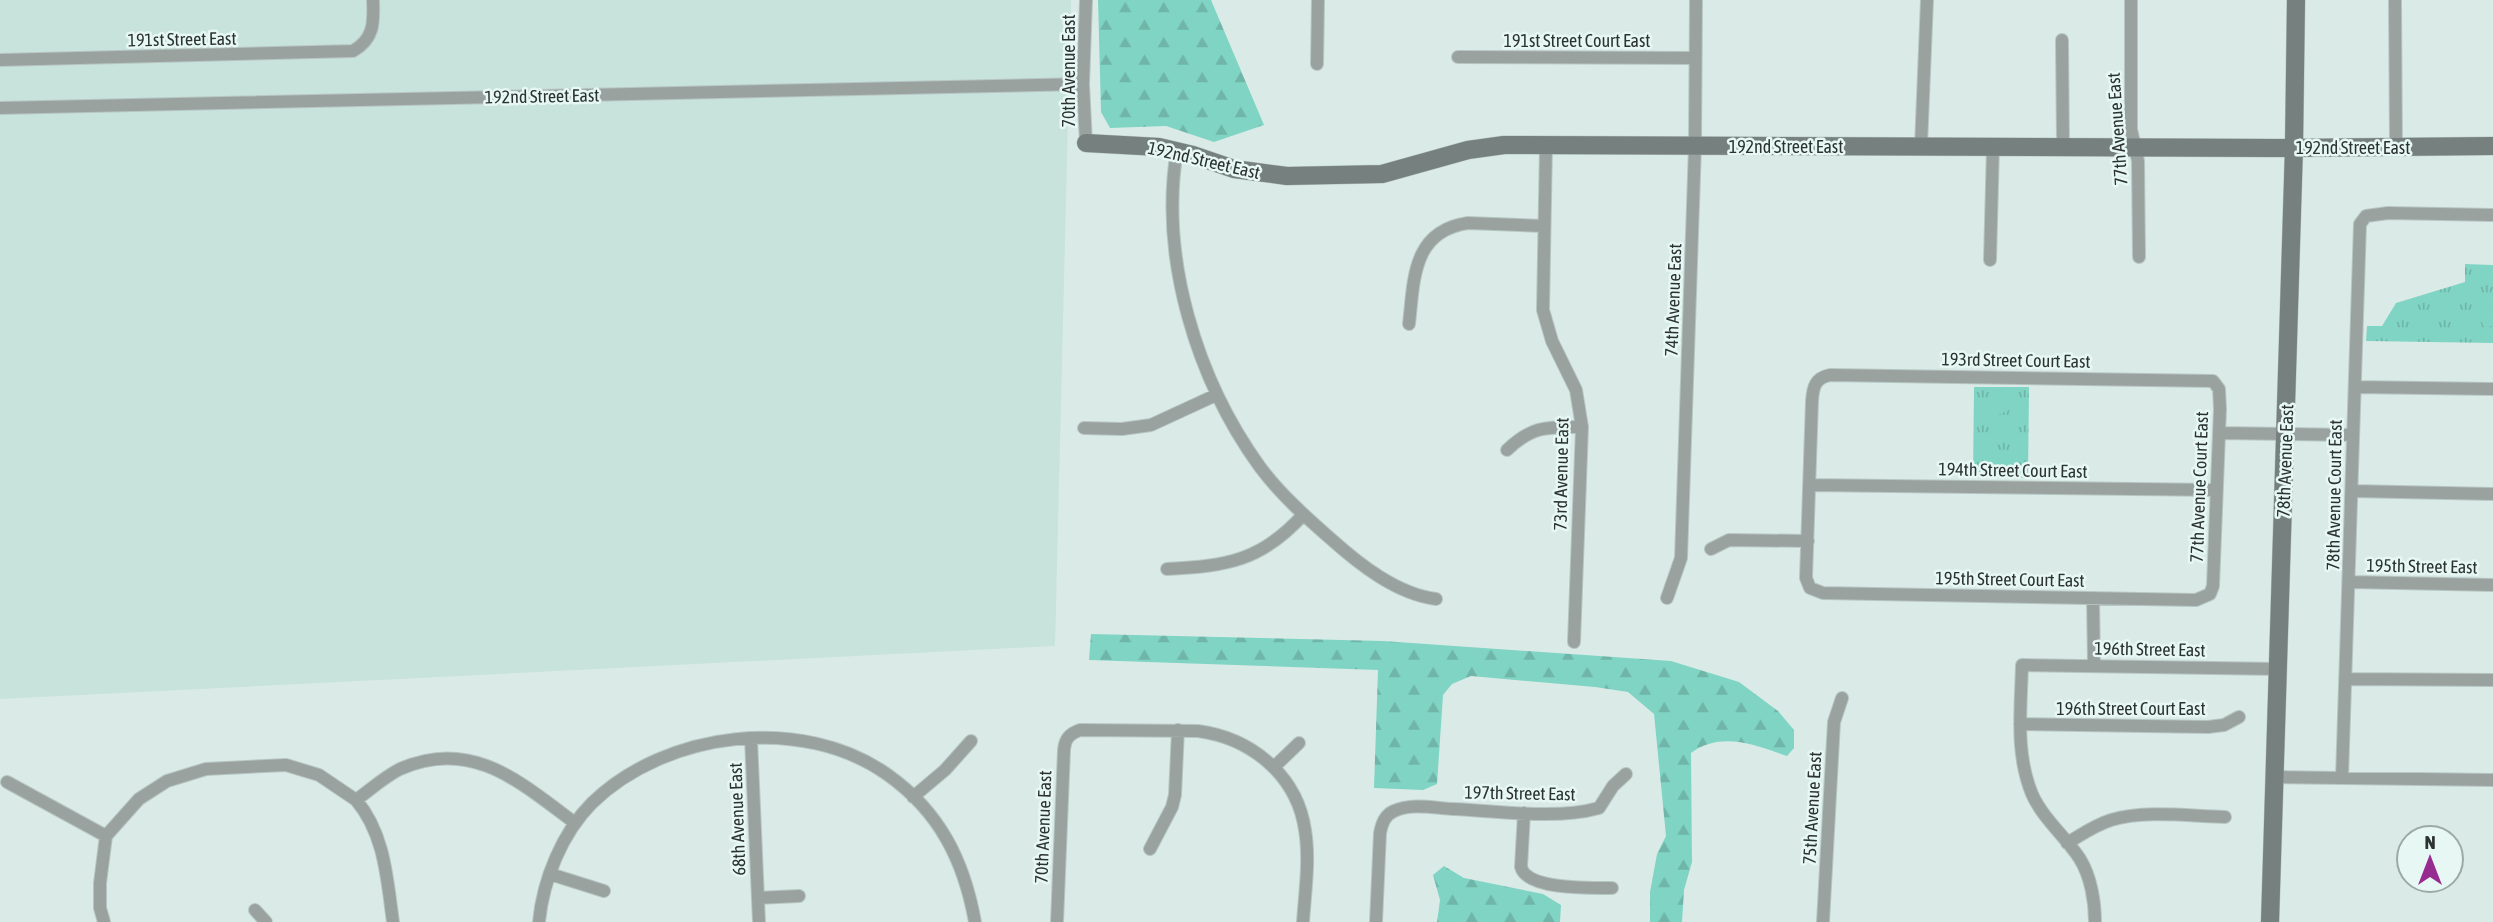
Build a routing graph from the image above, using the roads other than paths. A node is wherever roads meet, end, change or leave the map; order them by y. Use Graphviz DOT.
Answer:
graph roads {
  1 [pos="373,0"];
  2 [pos="1086,0"];
  3 [pos="1318,0"];
  4 [pos="1696,0"];
  5 [pos="1927,0"];
  6 [pos="2130,0"];
  7 [pos="2296,0"];
  8 [pos="2395,0"];
  9 [pos="2062,40"];
  10 [pos="1458,57"];
  11 [pos="1695,58"];
  12 [pos="0,60"];
  13 [pos="1317,64"];
  14 [pos="1083,84"];
  15 [pos="0,108"];
  16 [pos="1086,143"];
  17 [pos="1546,145"];
  18 [pos="1695,146"];
  19 [pos="1921,146"];
  20 [pos="2063,146"];
  21 [pos="2493,146"];
  22 [pos="1993,147"];
  23 [pos="2136,147"];
  24 [pos="2294,147"];
  25 [pos="2396,147"];
  26 [pos="1177,150"];
  27 [pos="2493,215"];
  28 [pos="1543,226"];
  29 [pos="2139,257"];
  30 [pos="1990,260"];
  31 [pos="1409,324"];
  32 [pos="2213,381"];
  33 [pos="2355,387"];
  34 [pos="2493,389"];
  35 [pos="1216,395"];
  36 [pos="1582,427"];
  37 [pos="1084,428"];
  38 [pos="2219,433"];
  39 [pos="2285,435"];
  40 [pos="2353,435"];
  41 [pos="1507,450"];
  42 [pos="1809,485"];
  43 [pos="2217,490"];
  44 [pos="2352,491"];
  45 [pos="2493,494"];
  46 [pos="1303,515"];
  47 [pos="1808,541"];
  48 [pos="1711,549"];
  49 [pos="1167,569"];
  50 [pos="2350,582"];
  51 [pos="2493,585"];
  52 [pos="2209,595"];
  53 [pos="1667,598"];
  54 [pos="2093,598"];
  55 [pos="1436,599"];
  56 [pos="1574,642"];
  57 [pos="2094,666"];
  58 [pos="2278,669"];
  59 [pos="2346,678"];
  60 [pos="2493,680"];
  61 [pos="1842,698"];
  62 [pos="2239,718"];
  63 [pos="2020,724"];
  64 [pos="1178,730"];
  65 [pos="751,739"];
  66 [pos="971,741"];
  67 [pos="1299,743"];
  68 [pos="1274,767"];
  69 [pos="1626,774"];
  70 [pos="2276,777"];
  71 [pos="2342,778"];
  72 [pos="2493,780"];
  73 [pos="6,782"];
  74 [pos="913,797"];
  75 [pos="356,800"];
  76 [pos="1524,813"];
  77 [pos="2225,817"];
  78 [pos="576,823"];
  79 [pos="106,836"];
  80 [pos="2067,843"];
  81 [pos="1150,849"];
  82 [pos="550,874"];
  83 [pos="1612,888"];
  84 [pos="604,891"];
  85 [pos="799,896"];
  86 [pos="758,898"];
  87 [pos="255,910"];
  88 [pos="104,922"];
  89 [pos="266,922"];
  90 [pos="393,922"];
  91 [pos="539,922"];
  92 [pos="759,922"];
  93 [pos="975,922"];
  94 [pos="1057,922"];
  95 [pos="1303,922"];
  96 [pos="1376,922"];
  97 [pos="1823,922"];
  98 [pos="2095,922"];
  99 [pos="2270,922"];
  1 -- 12 [label="street, 191st Street East"];
  2 -- 14 [label="street, 70th Avenue East"];
  3 -- 13 [label="street"];
  4 -- 11 [label="street, 74th Avenue East"];
  5 -- 19 [label="street"];
  6 -- 23 [label="street, 77th Avenue East"];
  7 -- 24 [label="street, 78th Avenue East"];
  8 -- 25 [label="street"];
  9 -- 20 [label="street"];
  10 -- 11 [label="street, 191st Street Court East"];
  11 -- 18 [label="street, 74th Avenue East"];
  14 -- 15 [label="street, 192nd Street East"];
  14 -- 16 [label="street, 70th Avenue East"];
  16 -- 26 [label="street, 192nd Street East"];
  17 -- 18 [label="street, 192nd Street East"];
  17 -- 26 [label="street, 192nd Street East"];
  17 -- 28 [label="street, 73rd Avenue East"];
  18 -- 19 [label="street, 192nd Street East"];
  18 -- 53 [label="street, 74th Avenue East"];
  19 -- 22 [label="street, 192nd Street East"];
  20 -- 22 [label="street, 192nd Street East"];
  20 -- 23 [label="street, 192nd Street East"];
  21 -- 25 [label="street, 192nd Street East"];
  22 -- 30 [label="street"];
  23 -- 24 [label="street, 192nd Street East"];
  23 -- 29 [label="street, 77th Avenue East"];
  24 -- 25 [label="street, 192nd Street East"];
  24 -- 39 [label="street, 78th Avenue East"];
  26 -- 35 [label="street"];
  27 -- 33 [label="street, 78th Avenue Court East"];
  28 -- 31 [label="street"];
  28 -- 36 [label="street, 73rd Avenue East"];
  32 -- 38 [label="street, 77th Avenue Court East"];
  32 -- 42 [label="street, 193rd Street Court East"];
  33 -- 34 [label="street"];
  33 -- 40 [label="street, 78th Avenue Court East"];
  35 -- 37 [label="street"];
  35 -- 46 [label="street"];
  36 -- 41 [label="street"];
  36 -- 56 [label="street, 73rd Avenue East"];
  38 -- 39 [label="street"];
  38 -- 43 [label="street, 77th Avenue Court East"];
  39 -- 40 [label="street"];
  39 -- 58 [label="street, 78th Avenue East"];
  40 -- 44 [label="street, 78th Avenue Court East"];
  42 -- 43 [label="street, 194th Street Court East"];
  42 -- 47 [label="street"];
  43 -- 52 [label="street, 77th Avenue Court East"];
  44 -- 45 [label="street"];
  44 -- 50 [label="street, 78th Avenue Court East"];
  46 -- 49 [label="street"];
  46 -- 55 [label="street"];
  47 -- 48 [label="street"];
  47 -- 54 [label="street, 195th Street Court East"];
  50 -- 51 [label="street, 195th Street East"];
  50 -- 59 [label="street, 78th Avenue Court East"];
  52 -- 54 [label="street, 195th Street Court East"];
  54 -- 57 [label="street"];
  57 -- 58 [label="street, 196th Street East"];
  57 -- 63 [label="street, 196th Street East"];
  58 -- 70 [label="street, 78th Avenue East"];
  59 -- 60 [label="street"];
  59 -- 71 [label="street, 78th Avenue Court East"];
  61 -- 97 [label="street, 75th Avenue East"];
  62 -- 63 [label="street, 196th Street Court East"];
  63 -- 80 [label="street"];
  64 -- 68 [label="street"];
  64 -- 81 [label="street"];
  64 -- 94 [label="street, 70th Avenue East"];
  65 -- 74 [label="street"];
  65 -- 78 [label="street"];
  65 -- 86 [label="street, 68th Avenue East"];
  66 -- 74 [label="street"];
  67 -- 68 [label="street"];
  68 -- 95 [label="street"];
  69 -- 76 [label="street, 197th Street East"];
  70 -- 71 [label="street"];
  70 -- 99 [label="street, 78th Avenue East"];
  71 -- 72 [label="street"];
  73 -- 79 [label="street"];
  74 -- 93 [label="street"];
  75 -- 78 [label="street"];
  75 -- 79 [label="street"];
  75 -- 90 [label="street"];
  76 -- 83 [label="street"];
  76 -- 96 [label="street, 197th Street East"];
  77 -- 80 [label="street"];
  78 -- 82 [label="street"];
  79 -- 88 [label="street"];
  80 -- 98 [label="street"];
  82 -- 84 [label="street"];
  82 -- 91 [label="street"];
  85 -- 86 [label="street, 68th Avenue East"];
  86 -- 92 [label="street, 68th Avenue East"];
  87 -- 89 [label="street"];
}
